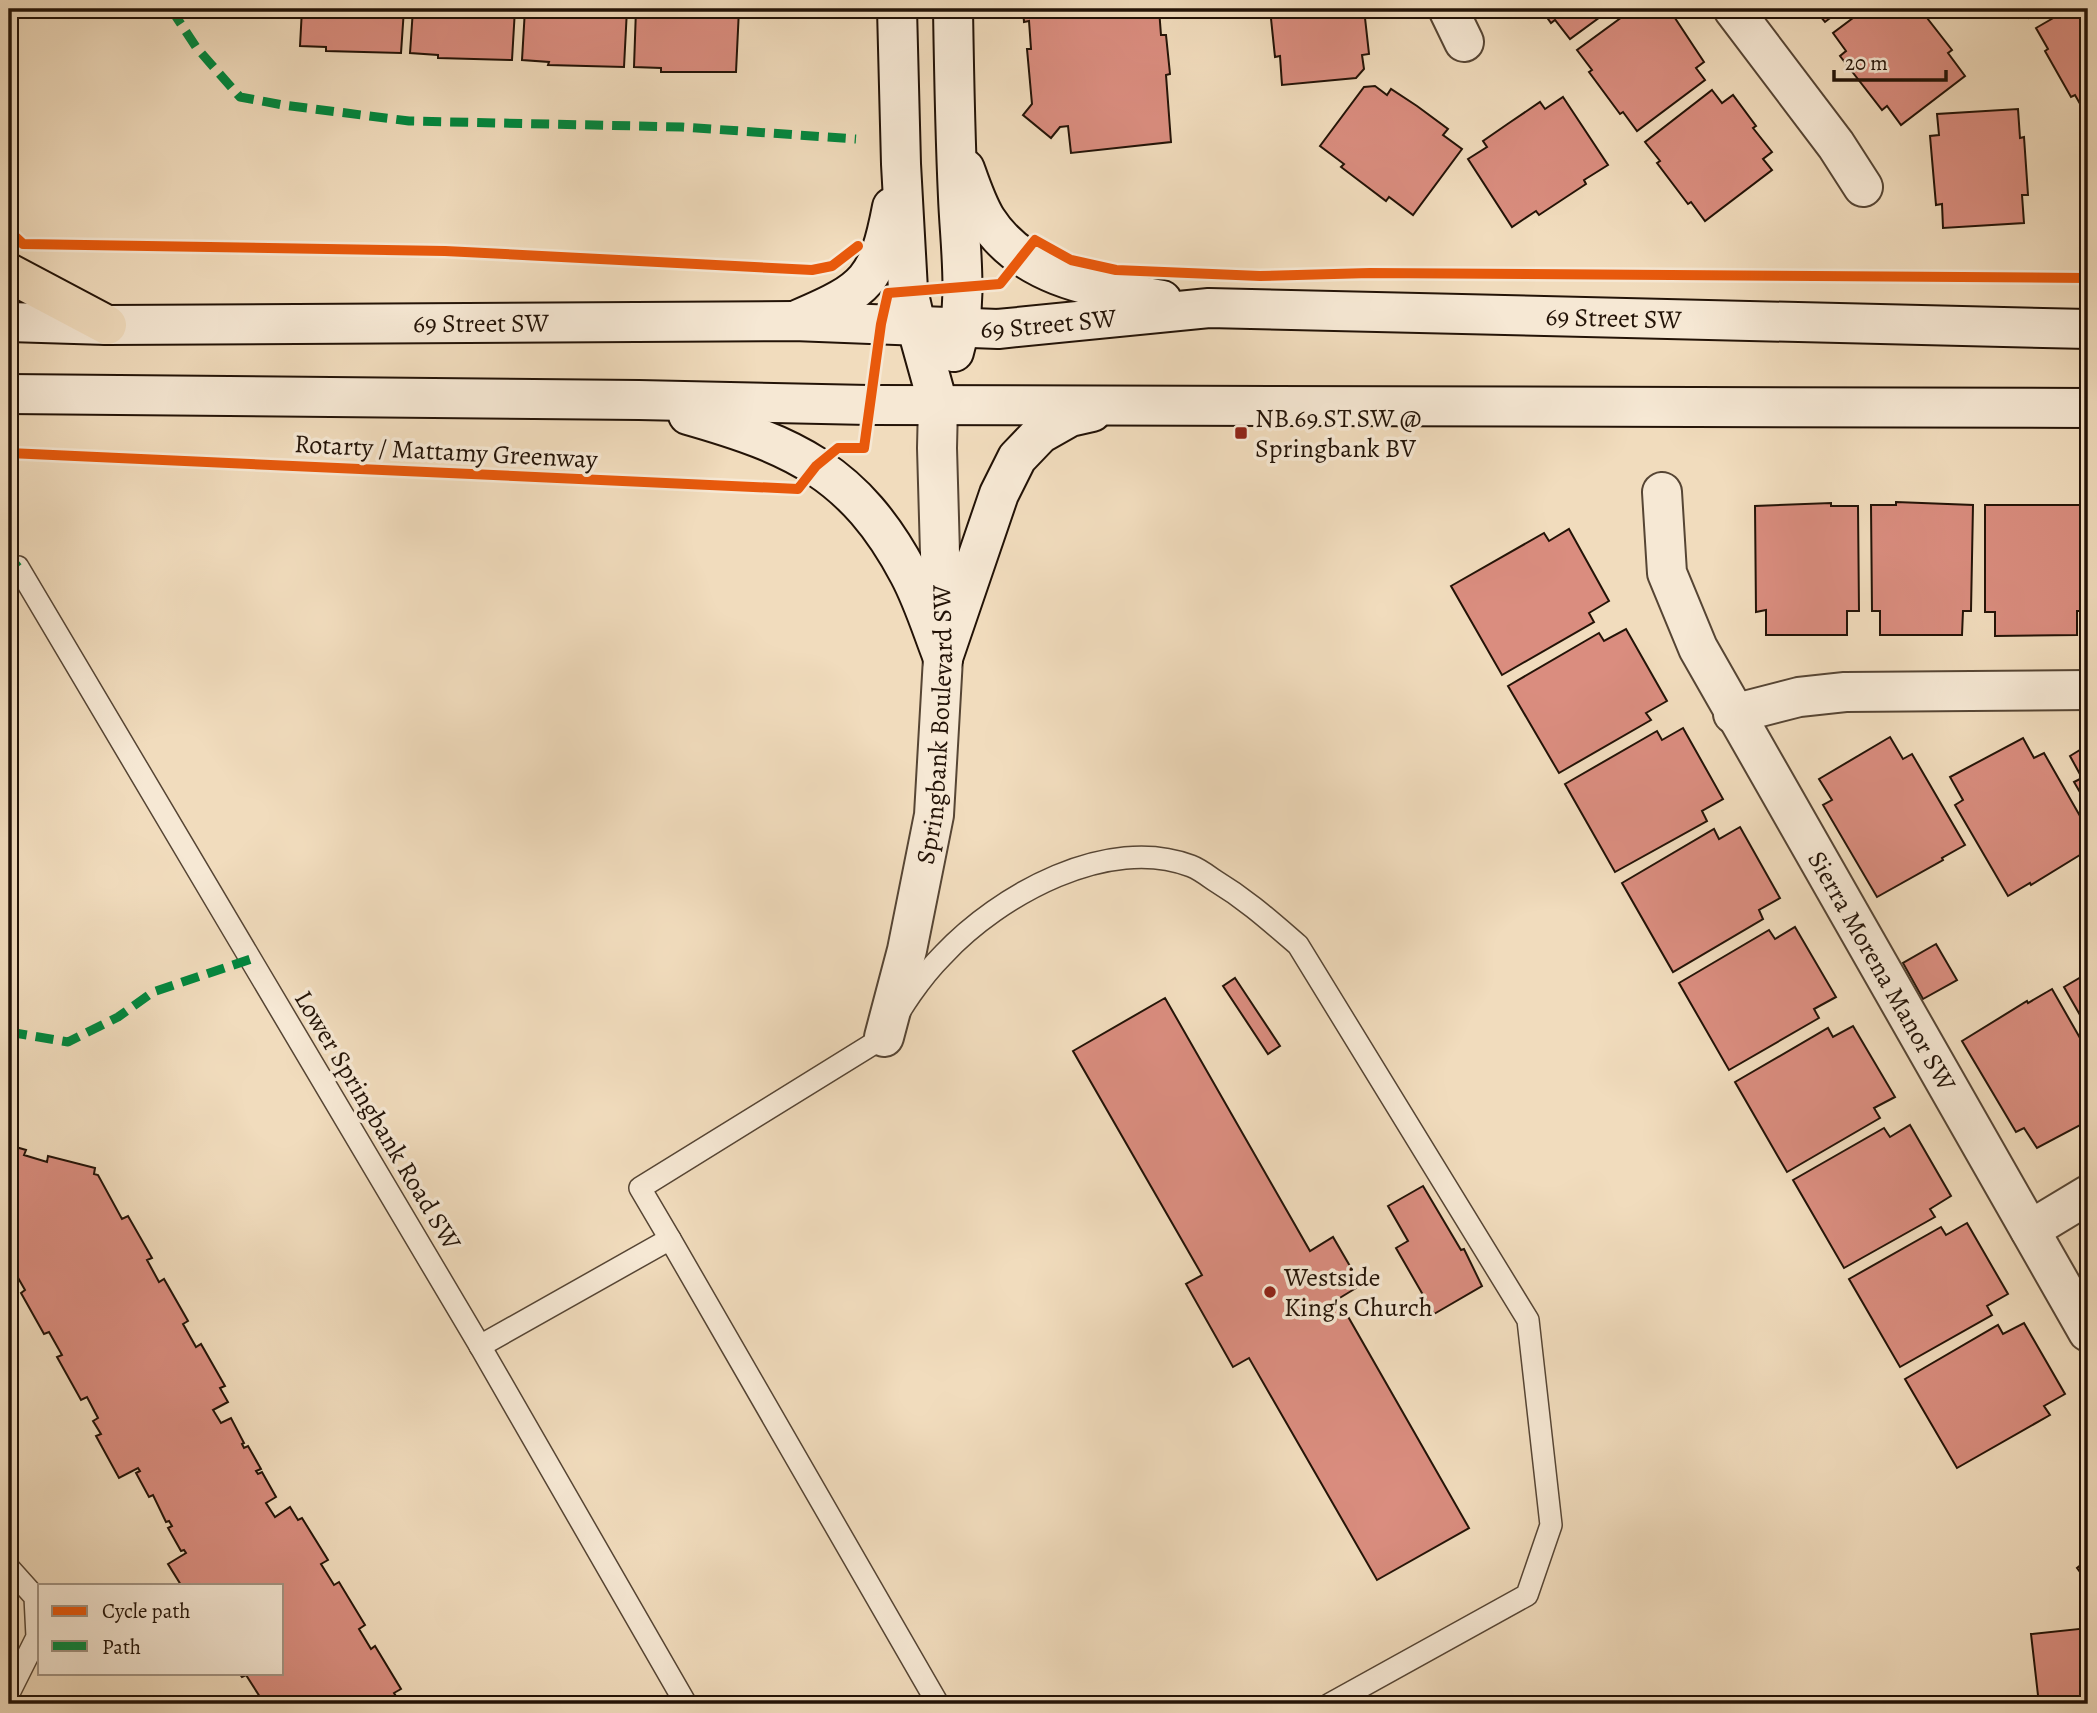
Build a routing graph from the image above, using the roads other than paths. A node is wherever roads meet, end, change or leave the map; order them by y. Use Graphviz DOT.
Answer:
graph roads {
  1 [pos="897,9"];
  2 [pos="953,9"];
  3 [pos="1733,9"];
  4 [pos="955,141"];
  5 [pos="901,164"];
  6 [pos="1863,187"];
  7 [pos="9,273"];
  8 [pos="1209,308"];
  9 [pos="794,321"];
  10 [pos="9,322"];
  11 [pos="107,325"];
  12 [pos="916,326"];
  13 [pos="962,328"];
  14 [pos="2088,329"];
  15 [pos="9,394"];
  16 [pos="639,400"];
  17 [pos="938,404"];
  18 [pos="1118,405"];
  19 [pos="2088,408"];
  20 [pos="1662,492"];
  21 [pos="18,567"];
  22 [pos="943,658"];
  23 [pos="2088,690"];
  24 [pos="1733,713"];
  25 [pos="884,1037"];
  26 [pos="2088,1195"];
  27 [pos="2030,1230"];
  28 [pos="670,1239"];
  29 [pos="2088,1332"];
  30 [pos="480,1346"];
  31 [pos="9,1568"];
  32 [pos="9,1693"];
  33 [pos="686,1704"];
  34 [pos="938,1704"];
  35 [pos="1330,1704"];
  1 -- 5 [label="main road, Springbank Boulevard SW"];
  2 -- 4 [label="main road, Springbank Boulevard SW"];
  3 -- 6 [label="main road"];
  4 -- 8 [label="main road"];
  4 -- 13 [label="main road, Springbank Boulevard SW"];
  5 -- 9 [label="main road"];
  5 -- 12 [label="main road, Springbank Boulevard SW"];
  7 -- 11 [label="highway"];
  8 -- 13 [label="main road, 69 Street SW"];
  8 -- 14 [label="main road, 69 Street SW"];
  9 -- 11 [label="main road, 69 Street SW"];
  9 -- 12 [label="main road, 69 Street SW"];
  10 -- 11 [label="main road, 69 Street SW"];
  12 -- 13 [label="main road, 69 Street SW"];
  12 -- 17 [label="main road, Springbank Boulevard SW"];
  13 -- 17 [label="main road, Springbank Boulevard SW"];
  15 -- 16 [label="main road"];
  16 -- 17 [label="main road"];
  16 -- 22 [label="main road"];
  17 -- 18 [label="main road"];
  17 -- 22 [label="main road, Springbank Boulevard SW"];
  18 -- 19 [label="main road"];
  18 -- 22 [label="main road"];
  20 -- 24 [label="main road, Sierra Morena Manor SW"];
  21 -- 30 [label="lane, Lower Springbank Road SW"];
  22 -- 25 [label="main road, Springbank Boulevard SW"];
  23 -- 24 [label="main road"];
  24 -- 27 [label="main road, Sierra Morena Manor SW"];
  25 -- 28 [label="lane"];
  25 -- 35 [label="lane"];
  26 -- 27 [label="main road"];
  27 -- 29 [label="main road, Sierra Morena Manor SW"];
  28 -- 30 [label="lane"];
  28 -- 34 [label="lane"];
  30 -- 33 [label="lane, Lower Springbank Road SW"];
  31 -- 32 [label="lane"];
}
